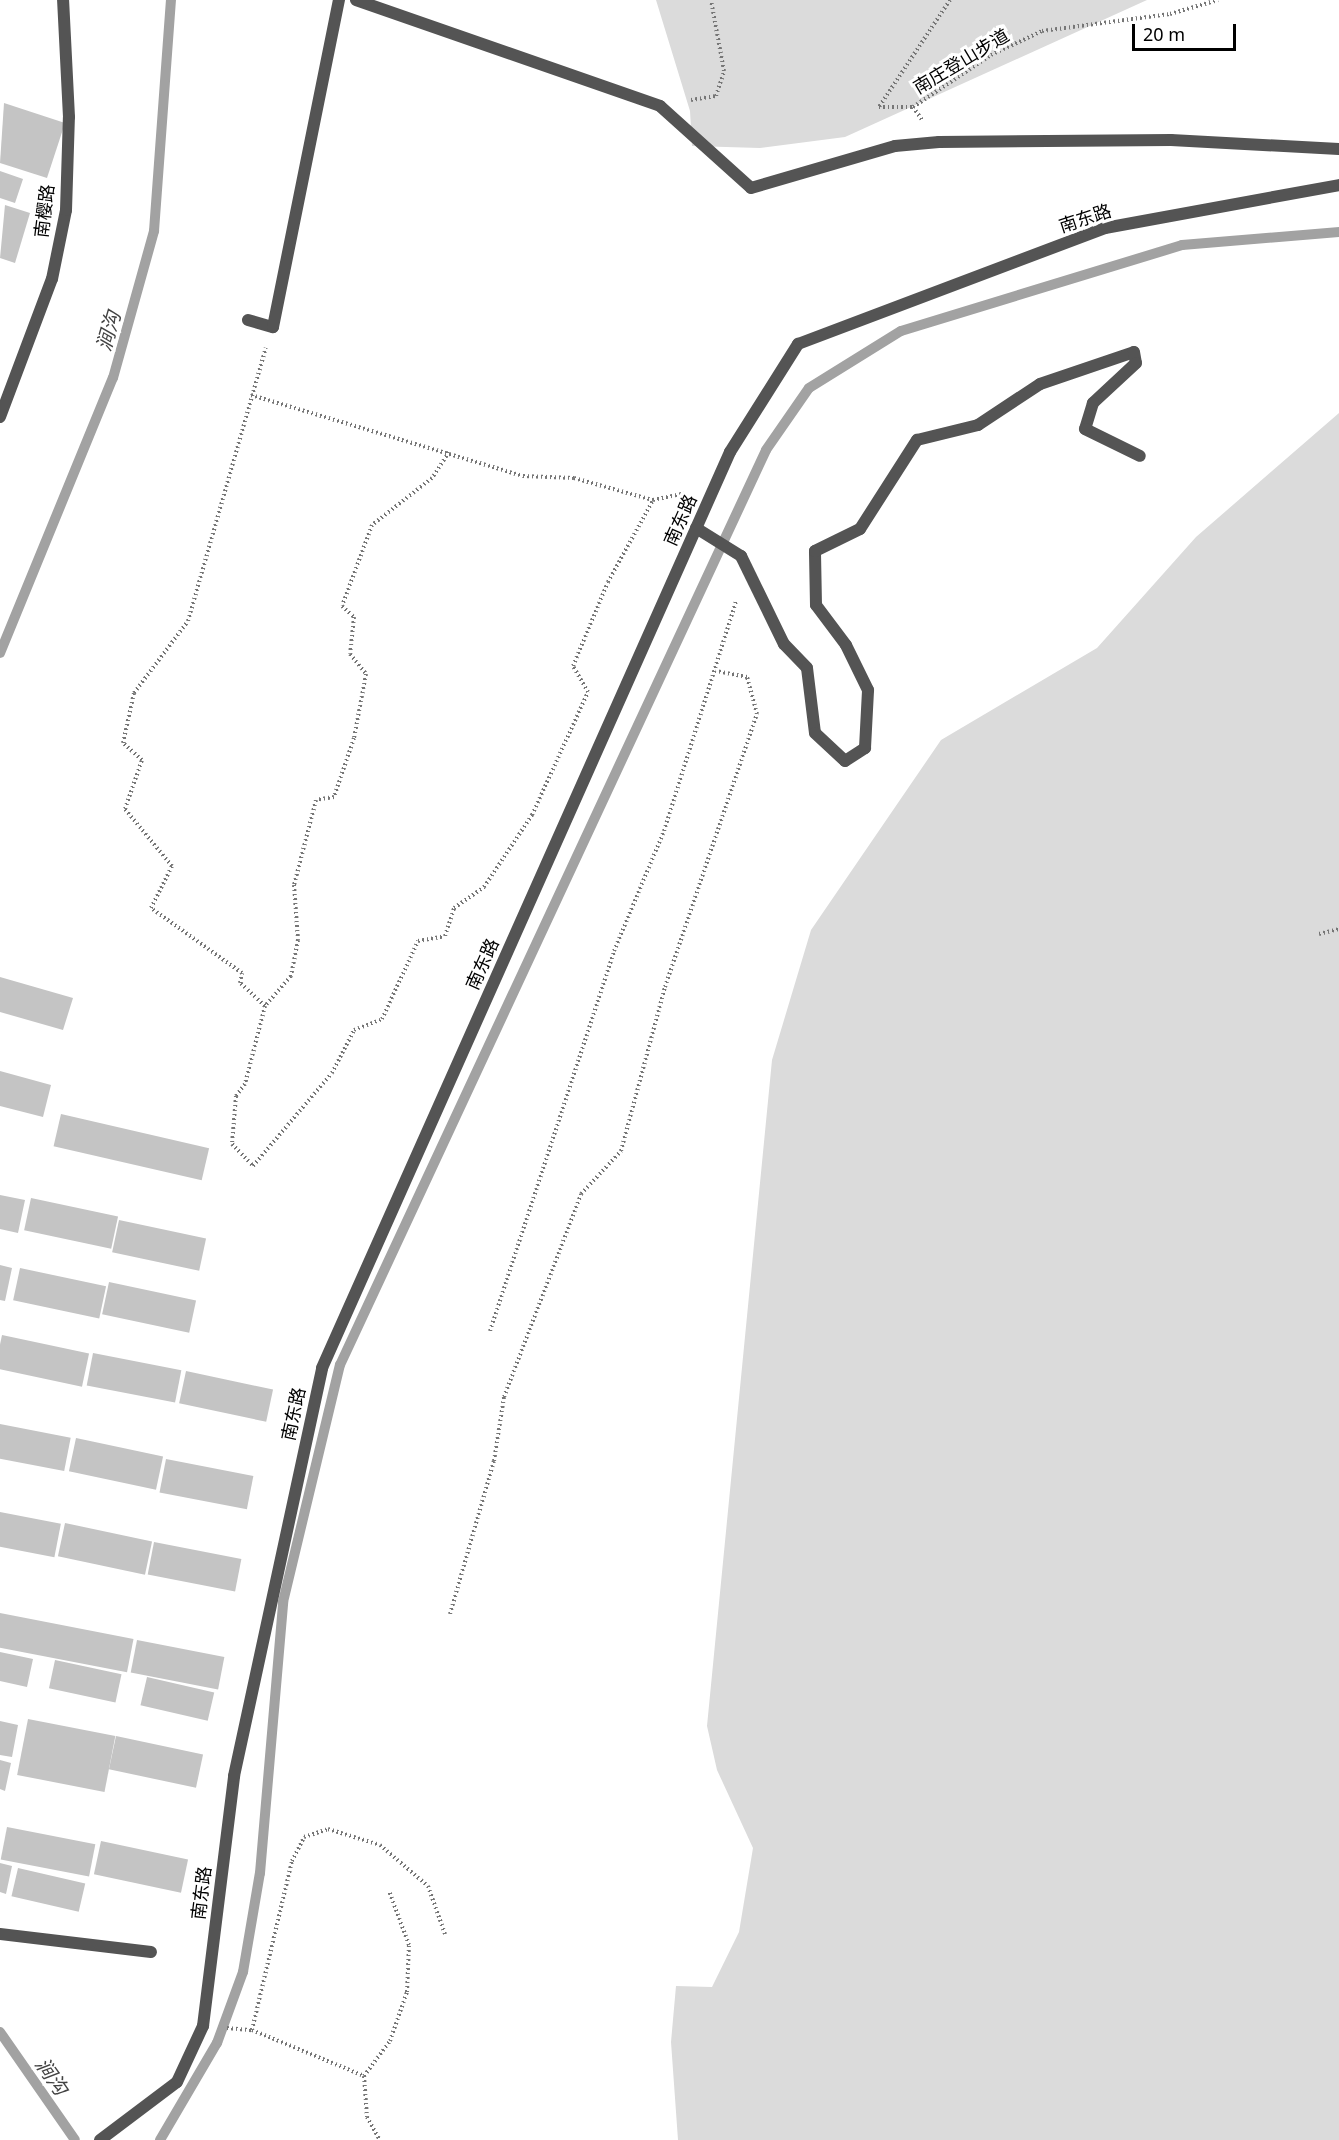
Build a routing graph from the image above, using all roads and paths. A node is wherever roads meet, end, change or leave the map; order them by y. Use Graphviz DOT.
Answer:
graph roads {
  1 [pos="63,0"];
  2 [pos="339,0"];
  3 [pos="356,0"];
  4 [pos="711,0"];
  5 [pos="950,0"];
  6 [pos="1218,0"];
  7 [pos="660,106"];
  8 [pos="1339,149"];
  9 [pos="1339,184"];
  10 [pos="248,321"];
  11 [pos="273,327"];
  12 [pos="251,395"];
  13 [pos="0,417"];
  14 [pos="449,452"];
  15 [pos="1140,456"];
  16 [pos="715,486"];
  17 [pos="653,500"];
  18 [pos="702,531"];
  19 [pos="746,566"];
  20 [pos="716,671"];
  21 [pos="1339,929"];
  22 [pos="1318,934"];
  23 [pos="266,1006"];
  24 [pos="490,1331"];
  25 [pos="450,1614"];
  26 [pos="389,1891"];
  27 [pos="0,1934"];
  28 [pos="445,1934"];
  29 [pos="151,1952"];
  30 [pos="240,2029"];
  31 [pos="252,2030"];
  32 [pos="364,2076"];
  33 [pos="100,2140"];
  34 [pos="380,2140"];
  1 -- 13 [label="street, 南樱路"];
  2 -- 11 [label="street"];
  3 -- 7 [label="street"];
  4 -- 7 [label="path"];
  5 -- 6 [label="path, 南庄登山步道"];
  7 -- 8 [label="street"];
  9 -- 16 [label="street, 南东路"];
  10 -- 11 [label="street"];
  11 -- 12 [label="path"];
  12 -- 14 [label="path"];
  12 -- 23 [label="path"];
  14 -- 17 [label="path"];
  14 -- 23 [label="path"];
  15 -- 19 [label="street"];
  16 -- 17 [label="path"];
  16 -- 18 [label="street, 南东路"];
  17 -- 23 [label="path"];
  18 -- 19 [label="street"];
  18 -- 33 [label="street, 南东路"];
  19 -- 20 [label="path"];
  20 -- 24 [label="path"];
  20 -- 25 [label="path"];
  21 -- 22 [label="path"];
  26 -- 32 [label="path"];
  27 -- 29 [label="street"];
  28 -- 31 [label="path"];
  30 -- 31 [label="path"];
  31 -- 32 [label="path"];
  32 -- 34 [label="path"];
}
